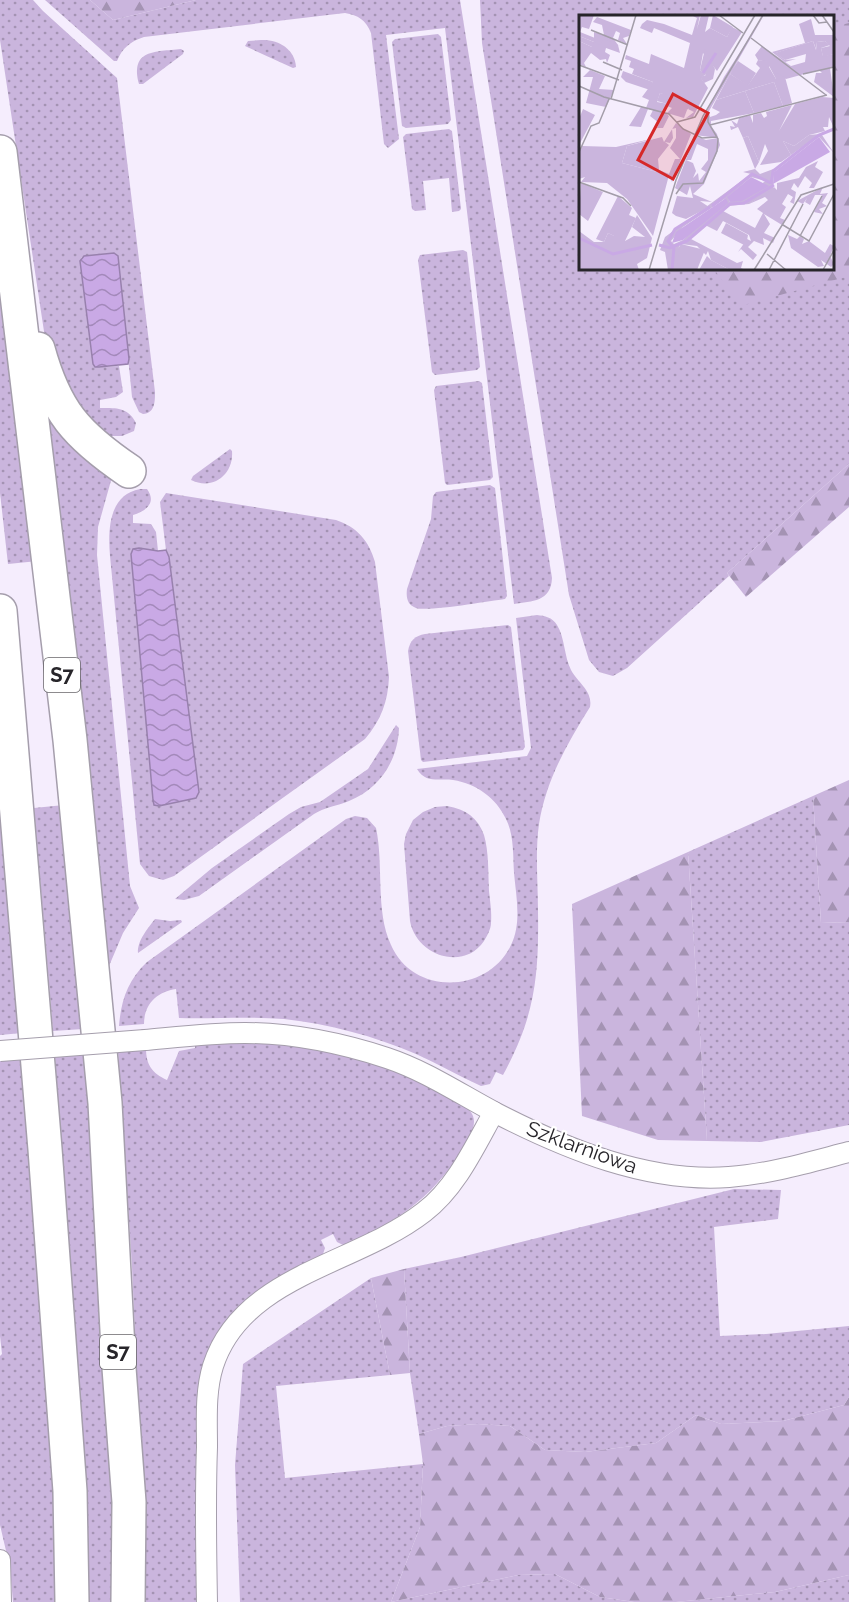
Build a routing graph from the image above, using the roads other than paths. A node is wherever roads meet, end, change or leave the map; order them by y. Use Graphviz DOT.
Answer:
graph roads {
  1 [pos="0,152"];
  2 [pos="12,248"];
  3 [pos="129,471"];
  4 [pos="0,611"];
  5 [pos="0,649"];
  6 [pos="8,684"];
  7 [pos="117,978"];
  8 [pos="0,1051"];
  9 [pos="105,1103"];
  10 [pos="494,1112"];
  11 [pos="849,1152"];
  12 [pos="0,1560"];
  13 [pos="1,1602"];
  14 [pos="72,1602"];
  15 [pos="128,1602"];
  16 [pos="207,1602"];
  1 -- 2 [label="highway, S7"];
  2 -- 3 [label="highway"];
  2 -- 9 [label="highway, S7"];
  4 -- 6 [label="highway"];
  5 -- 6 [label="highway"];
  6 -- 14 [label="highway"];
  7 -- 9 [label="highway"];
  8 -- 10 [label="street, Szklarniowa, bridge"];
  9 -- 15 [label="highway, S7"];
  10 -- 11 [label="street, Szklarniowa"];
  10 -- 16 [label="street"];
  12 -- 13 [label="street"];
}
